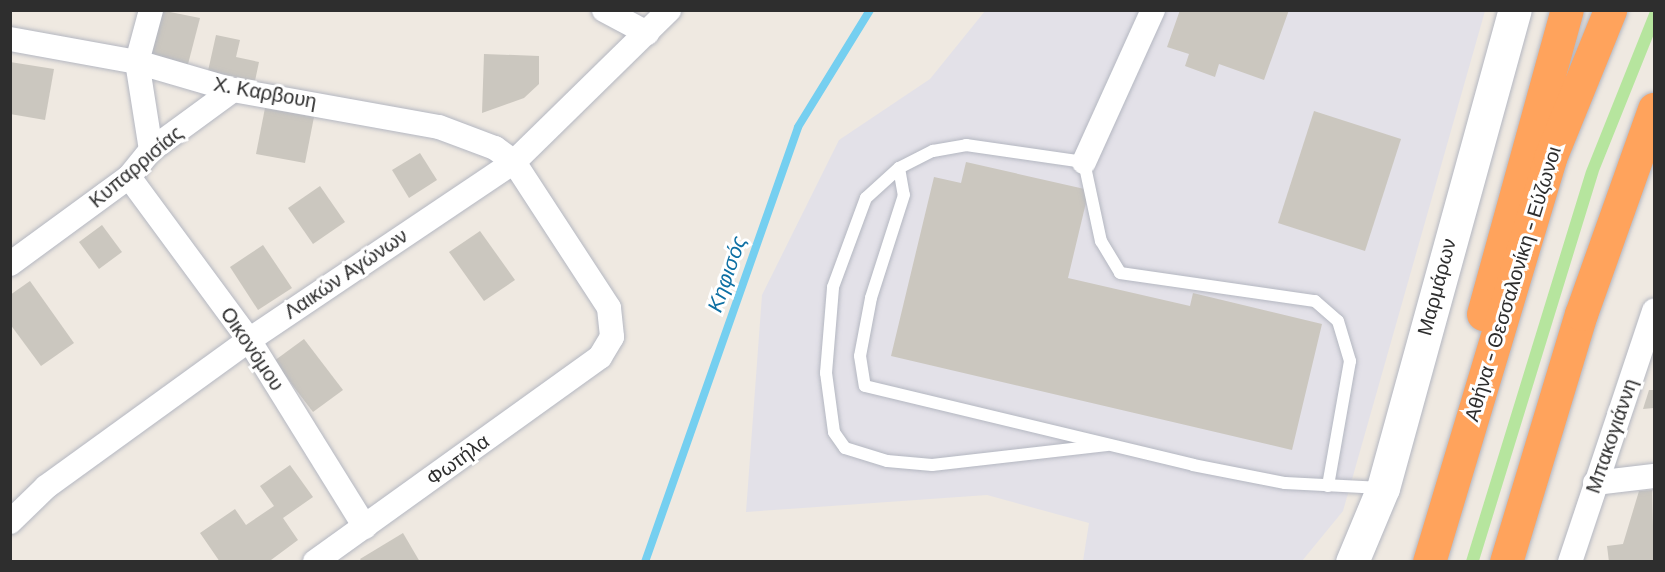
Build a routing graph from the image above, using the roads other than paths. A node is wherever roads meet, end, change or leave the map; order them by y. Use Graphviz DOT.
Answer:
graph roads {
  1 [pos="151,10"];
  2 [pos="604,10"];
  3 [pos="669,10"];
  4 [pos="1153,10"];
  5 [pos="1515,10"];
  6 [pos="1567,10"];
  7 [pos="1610,10"];
  8 [pos="647,33"];
  9 [pos="10,39"];
  10 [pos="137,62"];
  11 [pos="233,90"];
  12 [pos="1654,109"];
  13 [pos="151,150"];
  14 [pos="514,162"];
  15 [pos="1084,162"];
  16 [pos="899,168"];
  17 [pos="129,177"];
  18 [pos="15,258"];
  19 [pos="1654,310"];
  20 [pos="249,340"];
  21 [pos="1463,443"];
  22 [pos="1107,445"];
  23 [pos="1654,476"];
  24 [pos="1595,483"];
  25 [pos="1328,486"];
  26 [pos="1383,488"];
  27 [pos="10,522"];
  28 [pos="364,526"];
  29 [pos="315,561"];
  30 [pos="1352,561"];
  31 [pos="1429,561"];
  32 [pos="1506,561"];
  33 [pos="1570,561"];
  1 -- 10 [label="street"];
  2 -- 8 [label="street"];
  3 -- 8 [label="street, Λαικών Αγώνων"];
  4 -- 15 [label="street"];
  5 -- 26 [label="main road, Μαρμάρων"];
  6 -- 21 [label="highway"];
  7 -- 21 [label="highway, Αθήνα - Θεσσαλονίκη - Εύζωνοι"];
  8 -- 14 [label="street, Λαικών Αγώνων"];
  9 -- 10 [label="street, Χ. Καρβουη"];
  10 -- 11 [label="street, Χ. Καρβουη"];
  10 -- 13 [label="street"];
  11 -- 13 [label="street, Κυπαρρισίας"];
  11 -- 14 [label="street, Χ. Καρβουη"];
  12 -- 32 [label="highway"];
  13 -- 17 [label="street, Κυπαρρισίας"];
  14 -- 20 [label="street, Λαικών Αγώνων"];
  14 -- 28 [label="street, Φωτήλα"];
  15 -- 16 [label="lane"];
  15 -- 25 [label="lane"];
  16 -- 22 [label="lane"];
  16 -- 22 [label="lane"];
  17 -- 18 [label="street, Κυπαρρισίας"];
  17 -- 20 [label="street, Οικονόμου"];
  19 -- 24 [label="street, Μπακογιάννη"];
  20 -- 27 [label="street, Λαικών Αγώνων"];
  20 -- 28 [label="street, Οικονόμου"];
  21 -- 31 [label="highway, Αθήνα - Θεσσαλονίκη - Εύζωνοι"];
  22 -- 25 [label="lane"];
  23 -- 24 [label="street"];
  24 -- 33 [label="street, Μπακογιάννη"];
  25 -- 26 [label="lane"];
  26 -- 30 [label="main road, Μαρμάρων"];
  28 -- 29 [label="street, Φωτήλα"];
}
